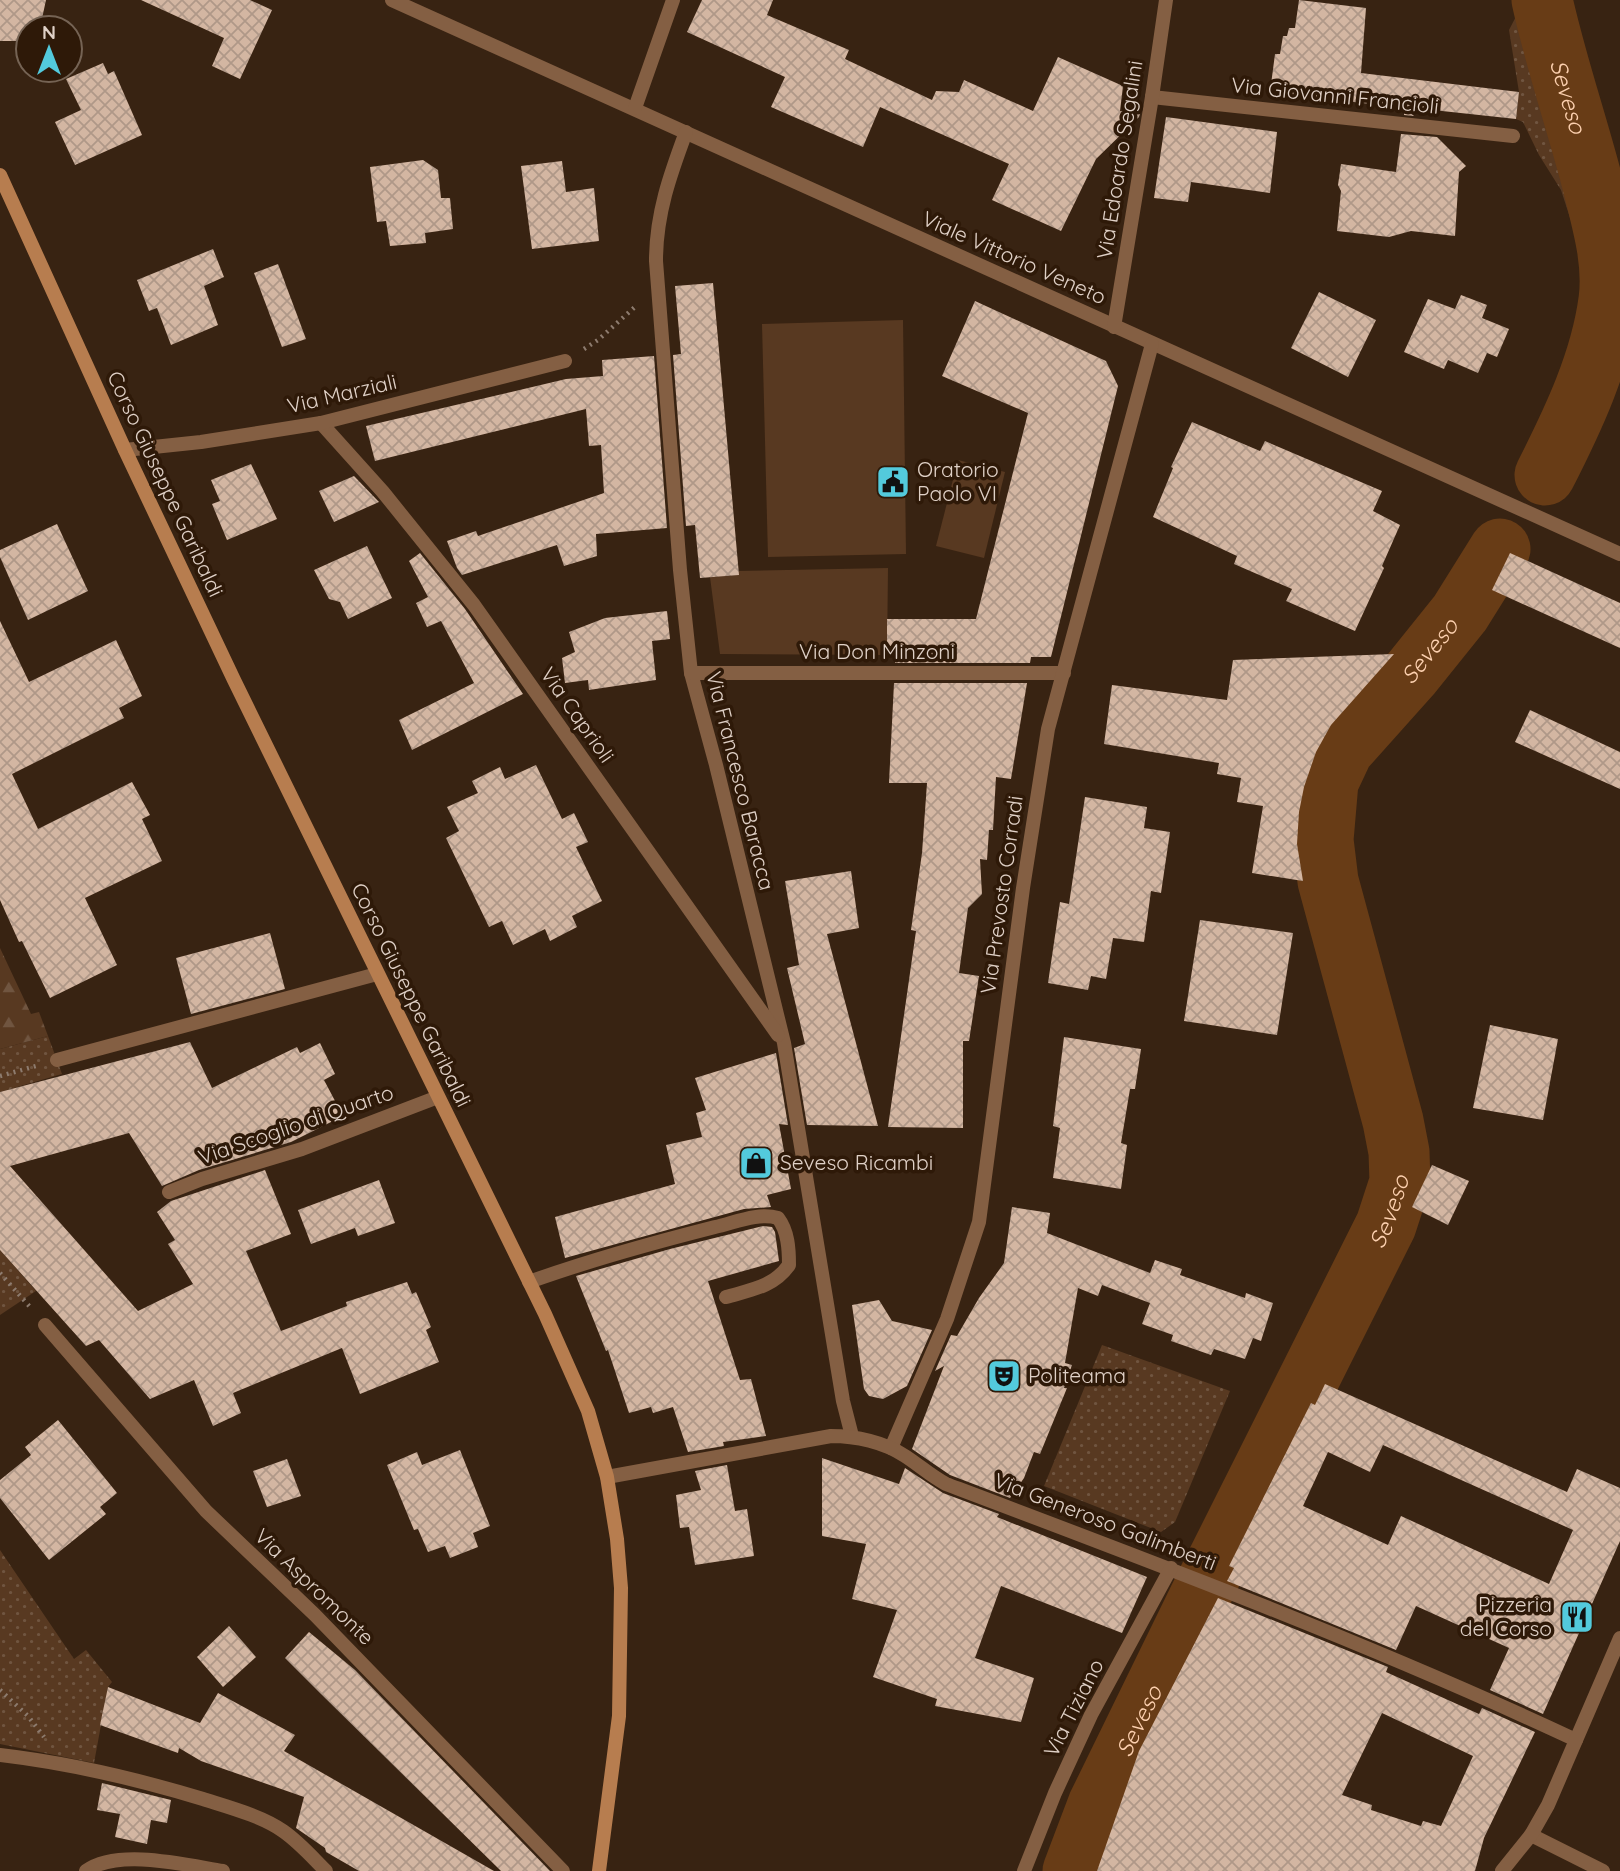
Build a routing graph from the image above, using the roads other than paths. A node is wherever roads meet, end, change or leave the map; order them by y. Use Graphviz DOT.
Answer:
graph roads {
  1 [pos="391,0"];
  2 [pos="673,0"];
  3 [pos="1166,0"];
  4 [pos="1152,97"];
  5 [pos="635,108"];
  6 [pos="686,132"];
  7 [pos="1513,136"];
  8 [pos="0,175"];
  9 [pos="1114,327"];
  10 [pos="1152,344"];
  11 [pos="565,361"];
  12 [pos="321,423"];
  13 [pos="125,450"];
  14 [pos="1620,554"];
  15 [pos="691,673"];
  16 [pos="1064,673"];
  17 [pos="377,974"];
  18 [pos="783,1043"];
  19 [pos="57,1060"];
  20 [pos="438,1097"];
  21 [pos="169,1192"];
  22 [pos="529,1282"];
  23 [pos="726,1297"];
  24 [pos="45,1325"];
  25 [pos="852,1436"];
  26 [pos="891,1448"];
  27 [pos="607,1477"];
  28 [pos="1171,1568"];
  29 [pos="1620,1638"];
  30 [pos="1576,1740"];
  31 [pos="0,1755"];
  32 [pos="1531,1835"];
  33 [pos="86,1871"];
  34 [pos="223,1871"];
  35 [pos="326,1871"];
  36 [pos="563,1871"];
  37 [pos="599,1871"];
  38 [pos="1024,1871"];
  39 [pos="1502,1871"];
  40 [pos="1603,1871"];
  1 -- 5 [label="street, Viale Vittorio Veneto"];
  2 -- 5 [label="street"];
  3 -- 4 [label="street, Via Edoardo Segalini"];
  4 -- 7 [label="street, Via Giovanni Francioli"];
  4 -- 9 [label="street, Via Edoardo Segalini"];
  5 -- 6 [label="street, Viale Vittorio Veneto"];
  6 -- 9 [label="street, Viale Vittorio Veneto"];
  6 -- 15 [label="street, Via Francesco Baracca"];
  8 -- 13 [label="main road, Corso Giuseppe Garibaldi"];
  9 -- 10 [label="street, Viale Vittorio Veneto"];
  10 -- 14 [label="street, Viale Vittorio Veneto"];
  10 -- 16 [label="street, Via Prevosto Corradi"];
  11 -- 12 [label="street, Via Marziali"];
  12 -- 13 [label="street, Via Marziali"];
  12 -- 18 [label="street, Via Caprioli"];
  13 -- 17 [label="main road, Corso Giuseppe Garibaldi"];
  15 -- 16 [label="street, Via Don Minzoni"];
  15 -- 18 [label="street, Via Francesco Baracca"];
  16 -- 26 [label="street, Via Prevosto Corradi"];
  17 -- 19 [label="street"];
  17 -- 20 [label="main road, Corso Giuseppe Garibaldi"];
  18 -- 25 [label="street, Via Francesco Baracca"];
  20 -- 21 [label="street, Via Scoglio di Quarto"];
  20 -- 22 [label="main road, Corso Giuseppe Garibaldi"];
  22 -- 23 [label="street"];
  22 -- 27 [label="main road, Corso Giuseppe Garibaldi"];
  24 -- 36 [label="street, Via Aspromonte"];
  25 -- 26 [label="street, Via Generoso Galimberti"];
  25 -- 27 [label="street, Via Generoso Galimberti"];
  26 -- 28 [label="street, Via Generoso Galimberti"];
  27 -- 37 [label="main road, Corso Giuseppe Garibaldi"];
  28 -- 30 [label="street, Via Generoso Galimberti"];
  28 -- 38 [label="street, Via Tiziano"];
  29 -- 30 [label="street"];
  30 -- 32 [label="street"];
  31 -- 35 [label="street"];
  32 -- 39 [label="street"];
  32 -- 40 [label="street"];
  33 -- 34 [label="street"];
}
